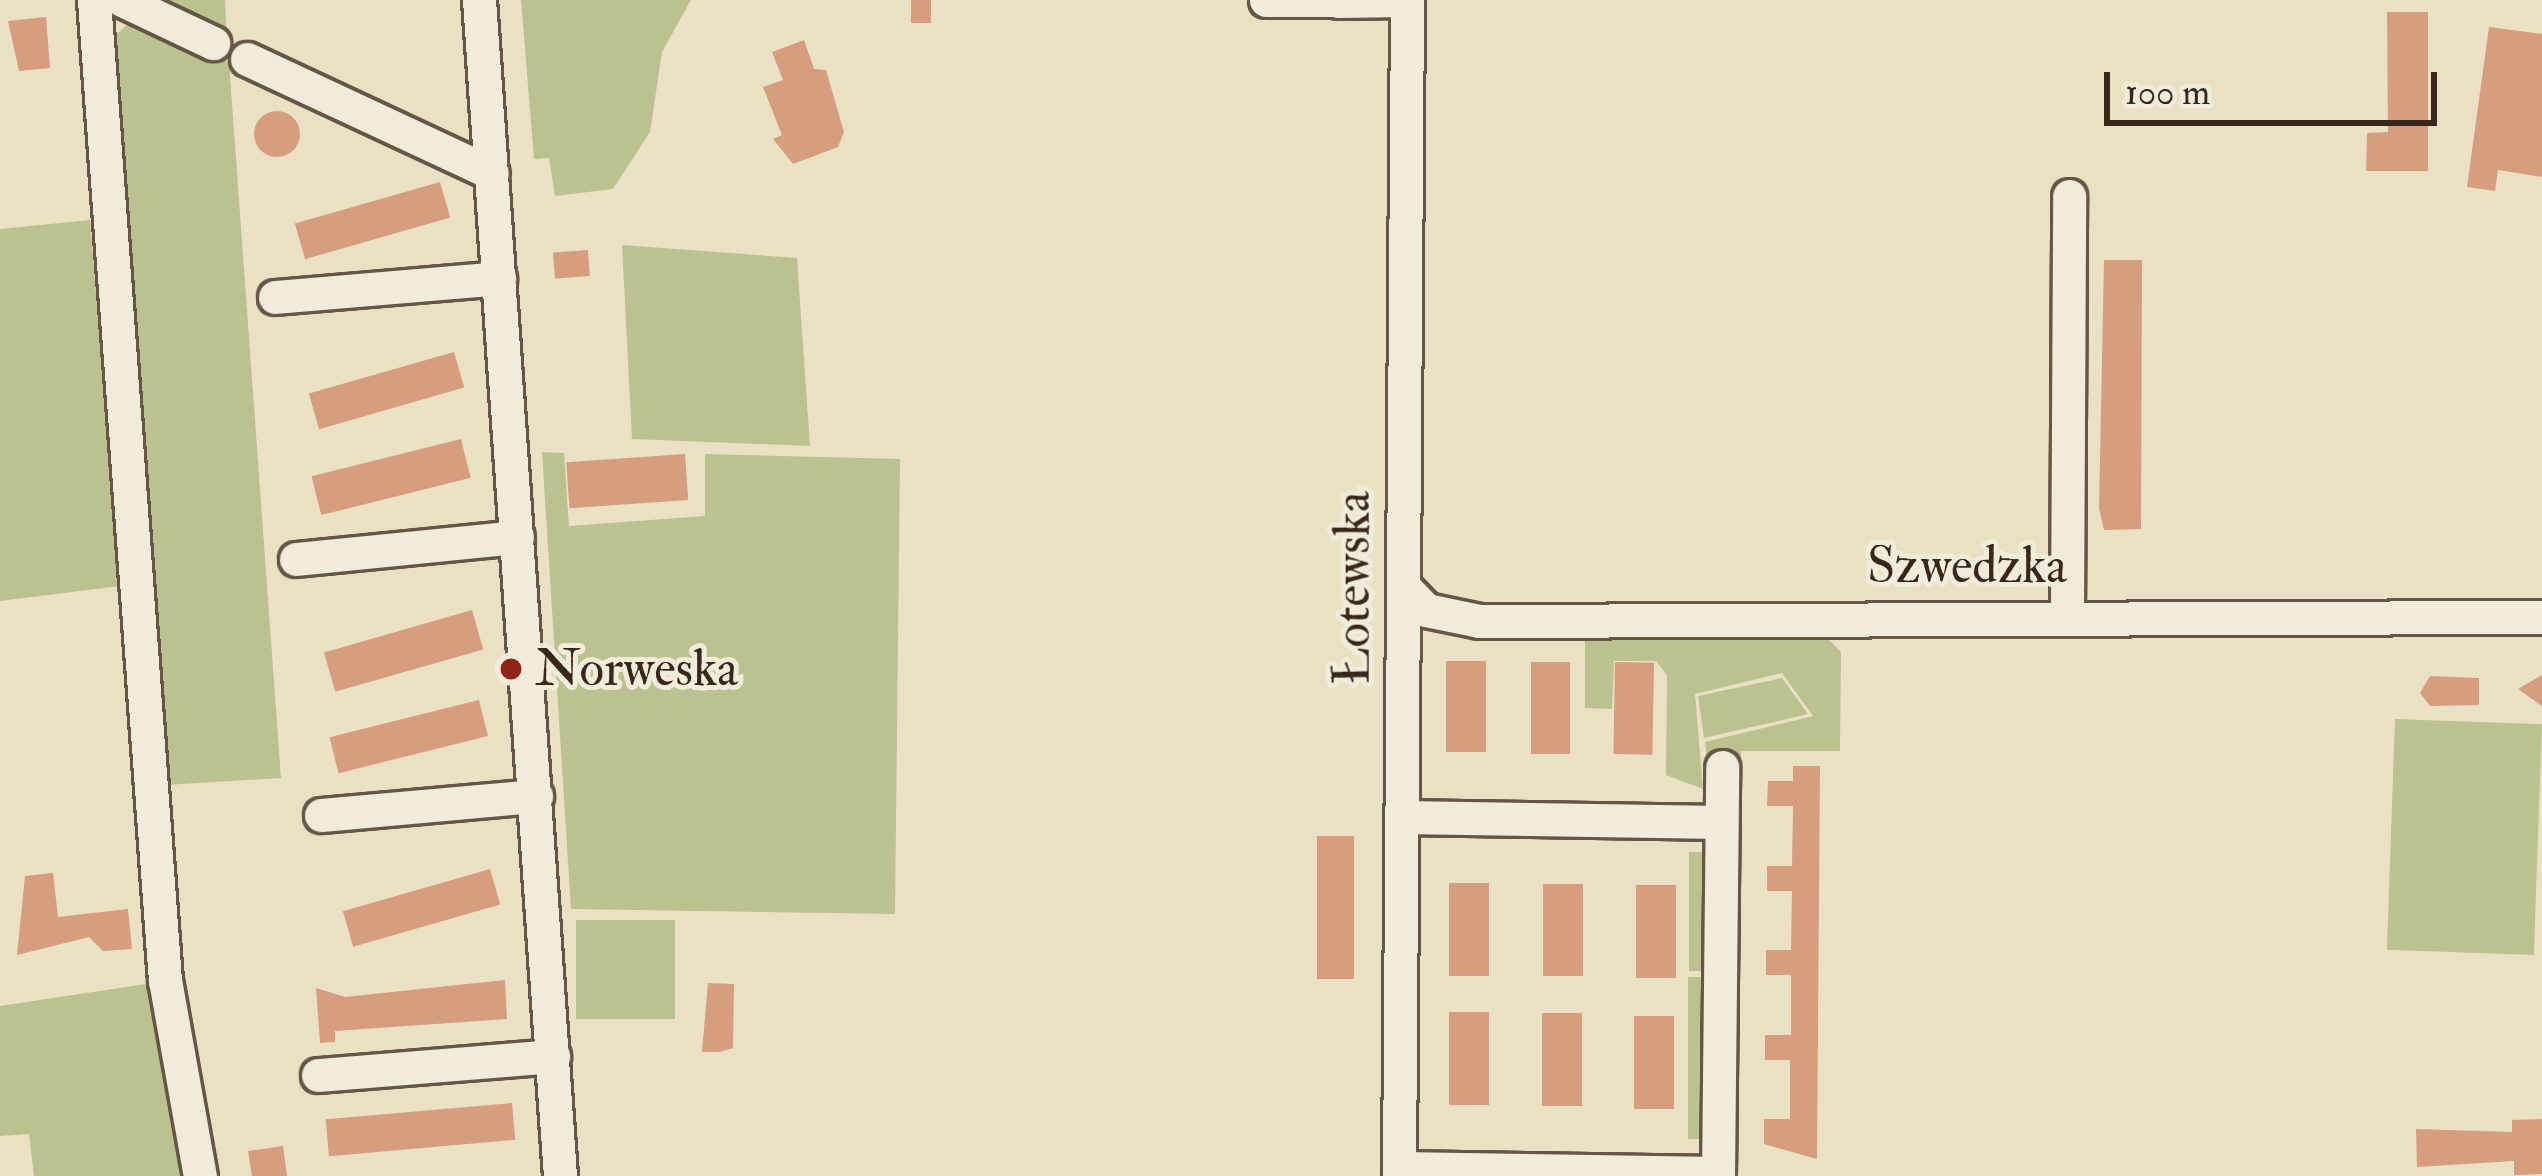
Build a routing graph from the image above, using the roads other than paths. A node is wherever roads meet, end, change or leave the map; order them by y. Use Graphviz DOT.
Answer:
graph roads {
  1 [pos="94,0"];
  2 [pos="122,0"];
  3 [pos="479,0"];
  4 [pos="1266,0"];
  5 [pos="1338,0"];
  6 [pos="1407,0"];
  7 [pos="213,44"];
  8 [pos="248,59"];
  9 [pos="492,173"];
  10 [pos="2068,196"];
  11 [pos="499,278"];
  12 [pos="275,297"];
  13 [pos="517,537"];
  14 [pos="296,560"];
  15 [pos="1404,587"];
  16 [pos="2066,617"];
  17 [pos="2542,617"];
  18 [pos="1722,767"];
  19 [pos="536,796"];
  20 [pos="321,815"];
  21 [pos="1402,817"];
  22 [pos="1721,821"];
  23 [pos="553,1056"];
  24 [pos="318,1075"];
  25 [pos="1399,1172"];
  26 [pos="1718,1174"];
  27 [pos="200,1176"];
  28 [pos="560,1176"];
  1 -- 27 [label="street"];
  2 -- 7 [label="street"];
  3 -- 9 [label="street"];
  4 -- 5 [label="street"];
  5 -- 6 [label="street"];
  6 -- 15 [label="street, Łotewska"];
  8 -- 9 [label="street"];
  9 -- 11 [label="street"];
  10 -- 16 [label="street"];
  11 -- 12 [label="street"];
  11 -- 13 [label="street"];
  13 -- 14 [label="street"];
  13 -- 19 [label="street"];
  15 -- 16 [label="street, Szwedzka"];
  15 -- 21 [label="street, Łotewska"];
  16 -- 17 [label="street, Szwedzka"];
  18 -- 22 [label="street"];
  19 -- 20 [label="street"];
  19 -- 23 [label="street"];
  21 -- 22 [label="street"];
  21 -- 25 [label="street, Łotewska"];
  22 -- 26 [label="street"];
  23 -- 24 [label="street"];
  23 -- 28 [label="street"];
  25 -- 26 [label="street"];
}
